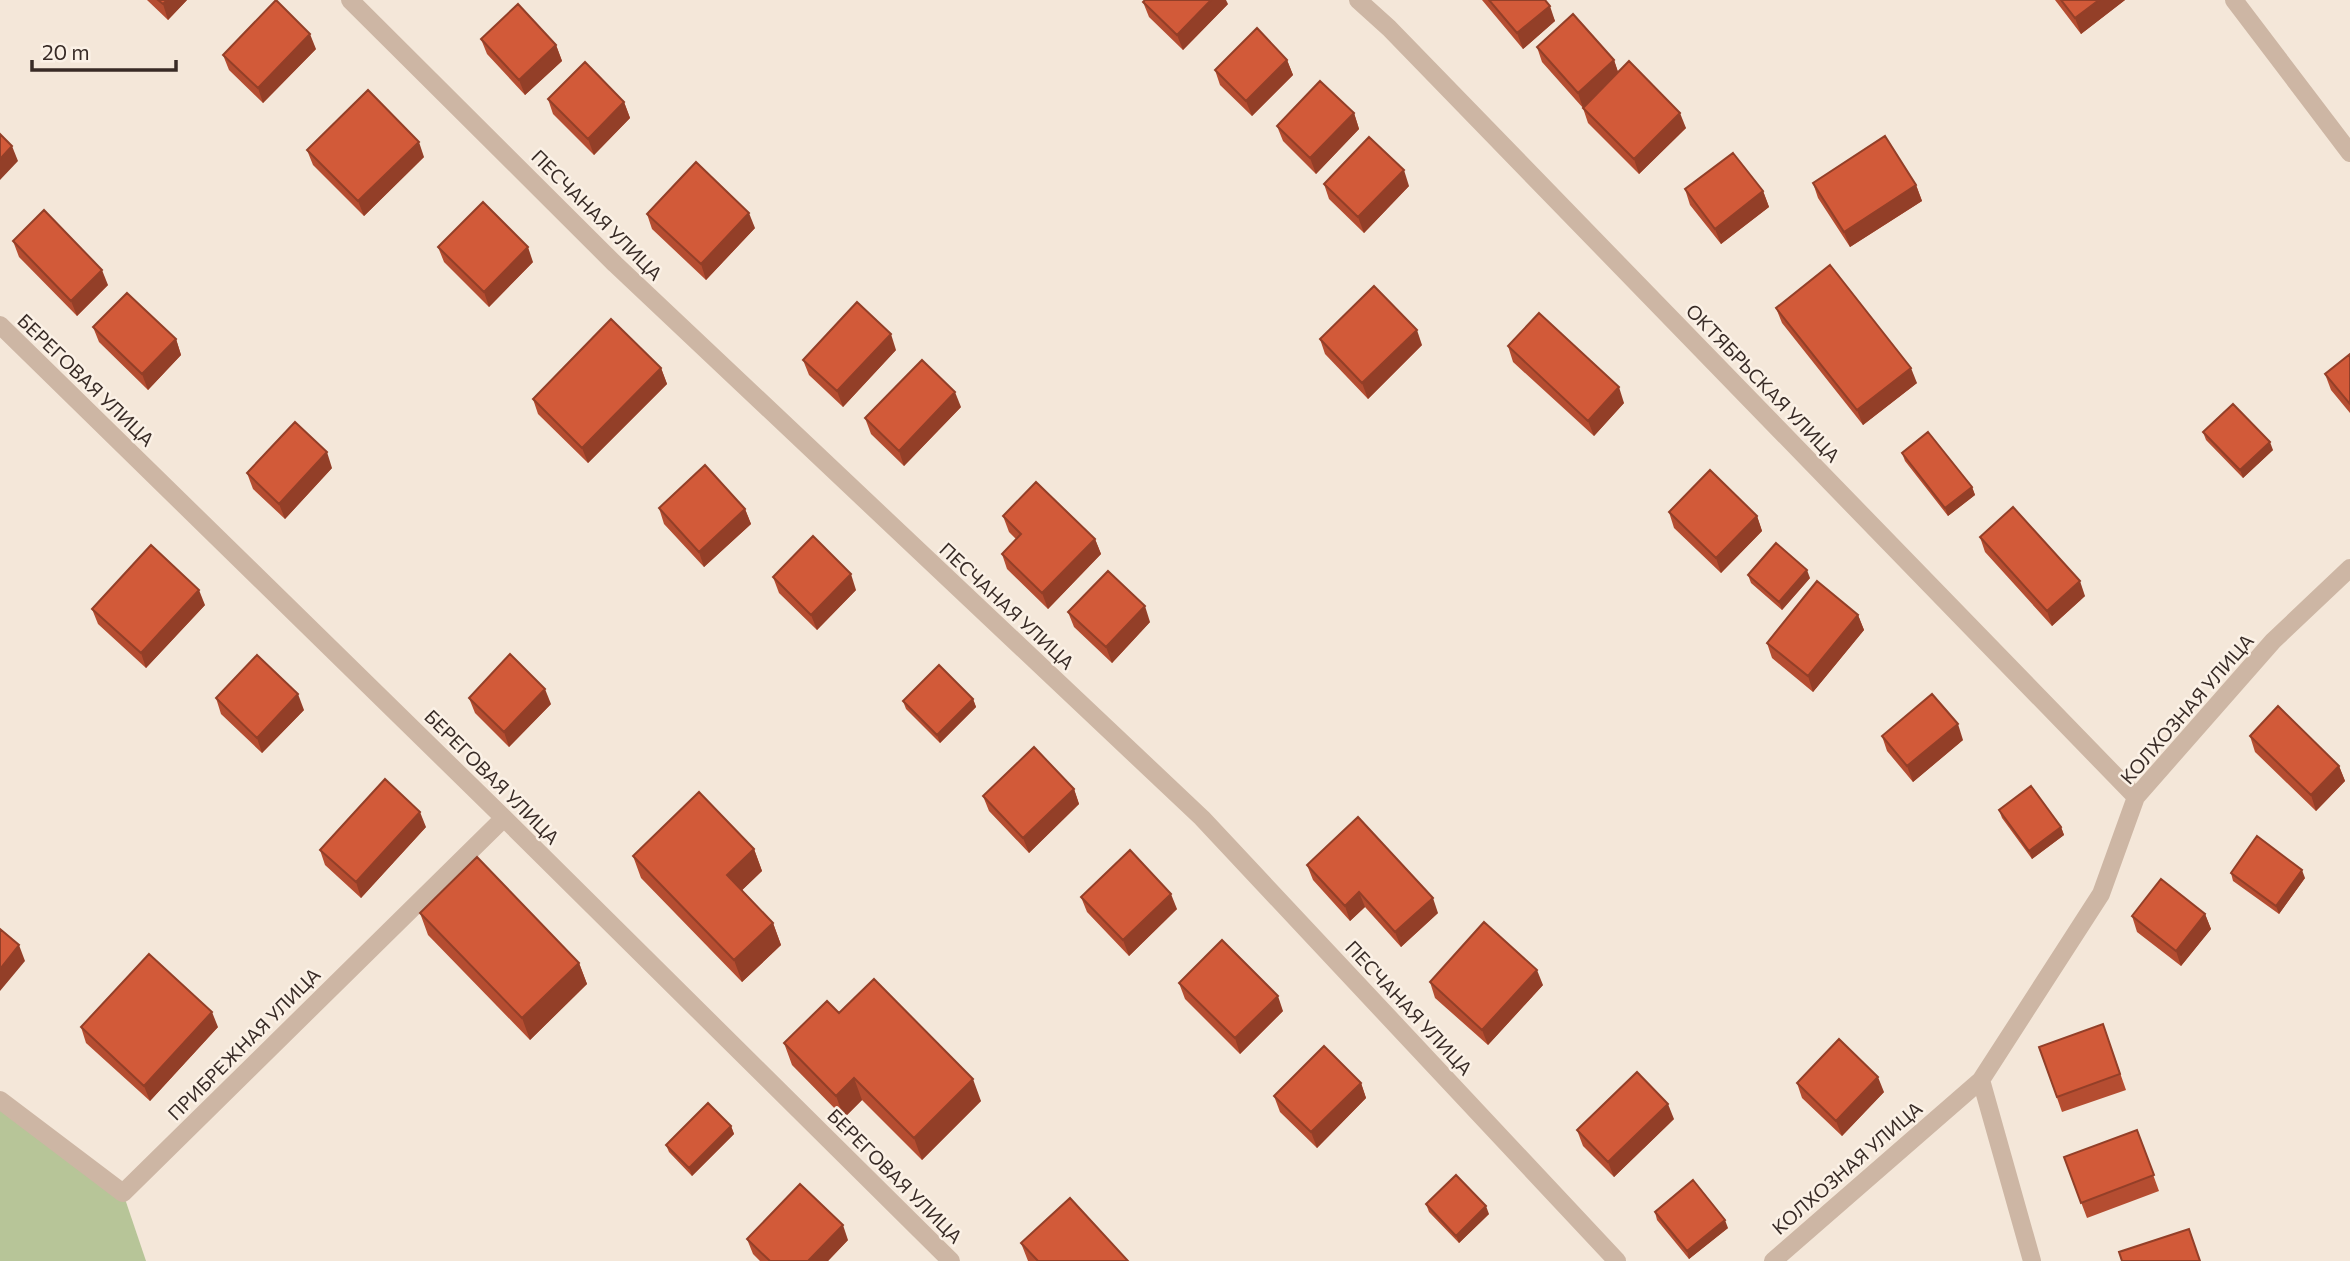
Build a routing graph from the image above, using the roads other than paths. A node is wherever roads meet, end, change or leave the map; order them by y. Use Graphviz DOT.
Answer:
graph roads {
  1 [pos="350,0"];
  2 [pos="1358,0"];
  3 [pos="2234,0"];
  4 [pos="2350,153"];
  5 [pos="0,325"];
  6 [pos="2350,568"];
  7 [pos="2136,797"];
  8 [pos="503,817"];
  9 [pos="1981,1080"];
  10 [pos="0,1100"];
  11 [pos="951,1261"];
  12 [pos="1617,1261"];
  13 [pos="1773,1261"];
  14 [pos="2032,1261"];
  1 -- 12 [label="street, ПЕСЧАНАЯ УЛИЦА"];
  2 -- 7 [label="street, ОКТЯБРЬСКАЯ УЛИЦА"];
  3 -- 4 [label="street"];
  5 -- 8 [label="street, БЕРЕГОВАЯ УЛИЦА"];
  6 -- 7 [label="street, КОЛХОЗНАЯ УЛИЦА"];
  7 -- 9 [label="street, КОЛХОЗНАЯ УЛИЦА"];
  8 -- 10 [label="street, ПРИБРЕЖНАЯ УЛИЦА"];
  8 -- 11 [label="street, БЕРЕГОВАЯ УЛИЦА"];
  9 -- 13 [label="street, КОЛХОЗНАЯ УЛИЦА"];
  9 -- 14 [label="street"];
}
